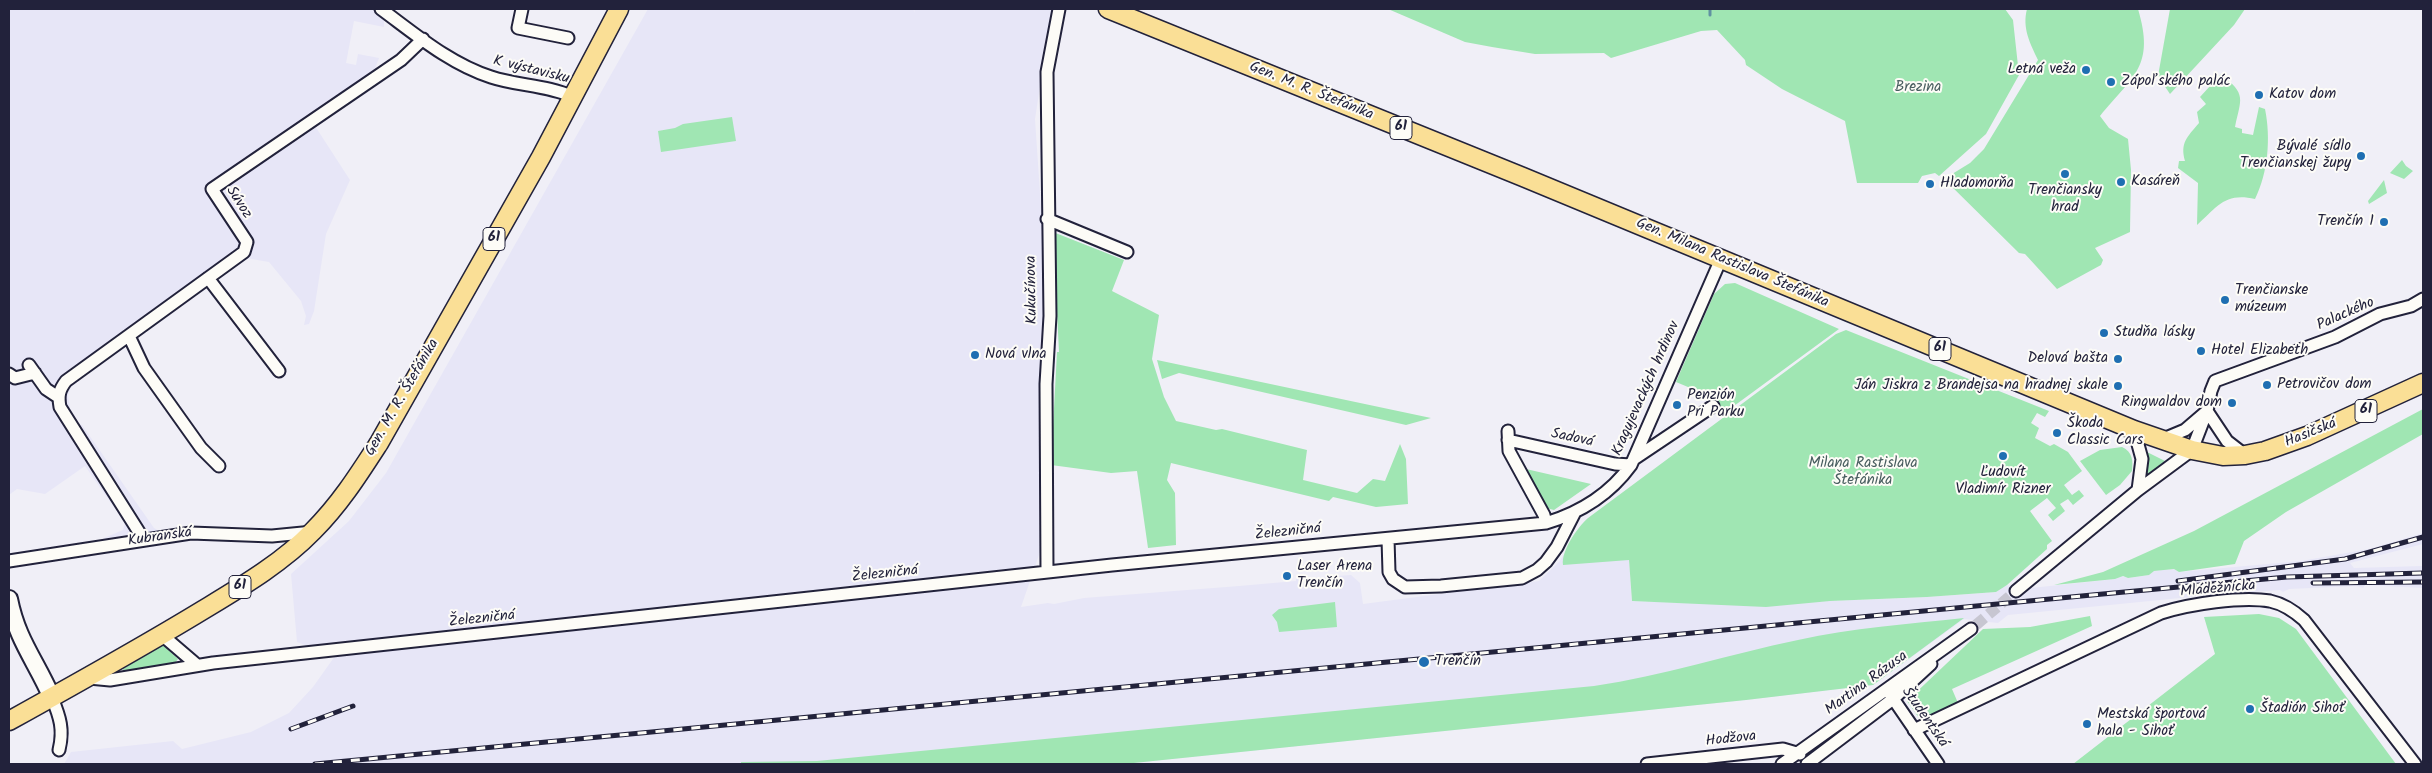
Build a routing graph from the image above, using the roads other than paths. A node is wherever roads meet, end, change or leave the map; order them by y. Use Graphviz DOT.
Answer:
graph roads {
  1 [pos="381,9"];
  2 [pos="522,9"];
  3 [pos="627,9"];
  4 [pos="1059,9"];
  5 [pos="1108,9"];
  6 [pos="616,15"];
  7 [pos="568,38"];
  8 [pos="423,39"];
  9 [pos="573,97"];
  10 [pos="1047,219"];
  11 [pos="1626,219"];
  12 [pos="1128,252"];
  13 [pos="1721,259"];
  14 [pos="208,278"];
  15 [pos="2423,299"];
  16 [pos="129,336"];
  17 [pos="279,371"];
  18 [pos="9,374"];
  19 [pos="2423,383"];
  20 [pos="58,397"];
  21 [pos="1713,406"];
  22 [pos="2208,406"];
  23 [pos="2134,430"];
  24 [pos="2160,441"];
  25 [pos="2192,450"];
  26 [pos="2245,455"];
  27 [pos="1632,462"];
  28 [pos="219,466"];
  29 [pos="2138,490"];
  30 [pos="1575,512"];
  31 [pos="1546,523"];
  32 [pos="313,532"];
  33 [pos="1388,539"];
  34 [pos="144,540"];
  35 [pos="9,562"];
  36 [pos="1047,572"];
  37 [pos="2016,591"];
  38 [pos="9,599"];
  39 [pos="162,635"];
  40 [pos="196,665"];
  41 [pos="87,678"];
  42 [pos="1886,689"];
  43 [pos="52,698"];
  44 [pos="1893,699"];
  45 [pos="9,721"];
  46 [pos="1914,730"];
  47 [pos="59,750"];
  48 [pos="1796,754"];
  49 [pos="1817,756"];
  50 [pos="1648,764"];
  51 [pos="1782,764"];
  52 [pos="1807,764"];
  53 [pos="1938,764"];
  54 [pos="2415,764"];
  1 -- 8 [label="street, K výstavisku"];
  2 -- 7 [label="street"];
  3 -- 6 [label="main road, 61"];
  4 -- 10 [label="street, Kukučínova"];
  5 -- 11 [label="main road, Gen. M. R. Štefánika / 61"];
  6 -- 9 [label="main road, 61"];
  8 -- 9 [label="street, K výstavisku"];
  8 -- 14 [label="street, Súvoz"];
  9 -- 32 [label="main road, Gen. M. R. Štefánika / 61"];
  10 -- 12 [label="street"];
  10 -- 36 [label="street, Kukučínova"];
  11 -- 13 [label="main road, Gen. Milana Rastislava Štefánika / 61"];
  13 -- 23 [label="main road, Gen. Milana Rastislava Štefánika / 61"];
  13 -- 27 [label="street, Kragujevackých hrdinov"];
  14 -- 16 [label="street, Súvoz"];
  14 -- 17 [label="street"];
  15 -- 22 [label="street, Palackého"];
  16 -- 20 [label="street, Súvoz"];
  16 -- 28 [label="street"];
  18 -- 20 [label="street"];
  19 -- 26 [label="main road, Hasičská / 61"];
  20 -- 34 [label="street"];
  21 -- 27 [label="street"];
  22 -- 24 [label="street"];
  22 -- 25 [label="street, Palackého"];
  22 -- 26 [label="street"];
  23 -- 24 [label="main road, 61"];
  23 -- 29 [label="street"];
  24 -- 25 [label="main road, 61"];
  25 -- 26 [label="main road, Hasičská / 61"];
  25 -- 29 [label="street"];
  27 -- 30 [label="street, Kragujevackých hrdinov"];
  27 -- 31 [label="street, Sadová"];
  29 -- 37 [label="street"];
  30 -- 31 [label="street, Železničná"];
  30 -- 33 [label="street"];
  31 -- 33 [label="street, Železničná"];
  32 -- 34 [label="street, Kubranská"];
  32 -- 39 [label="main road, Gen. M. R. Štefánika / 61"];
  33 -- 36 [label="street, Železničná"];
  34 -- 35 [label="street, Kubranská"];
  36 -- 40 [label="street, Železničná"];
  38 -- 43 [label="street"];
  39 -- 40 [label="street"];
  39 -- 41 [label="main road, 61"];
  40 -- 41 [label="street, Železničná"];
  41 -- 43 [label="main road, 61"];
  42 -- 44 [label="street, Študentská"];
  42 -- 44 [label="street, Martina Rázusa"];
  42 -- 48 [label="street, Martina Rázusa"];
  43 -- 45 [label="main road, 61"];
  43 -- 47 [label="street"];
  44 -- 46 [label="street, Študentská"];
  44 -- 49 [label="street, Martina Rázusa"];
  46 -- 53 [label="street, Študentská"];
  46 -- 54 [label="street, Mládežnícka"];
  48 -- 49 [label="street, Hodžova"];
  48 -- 50 [label="street, Hodžova"];
  48 -- 51 [label="street, Martina Rázusa"];
  49 -- 52 [label="street, Martina Rázusa"];
}
